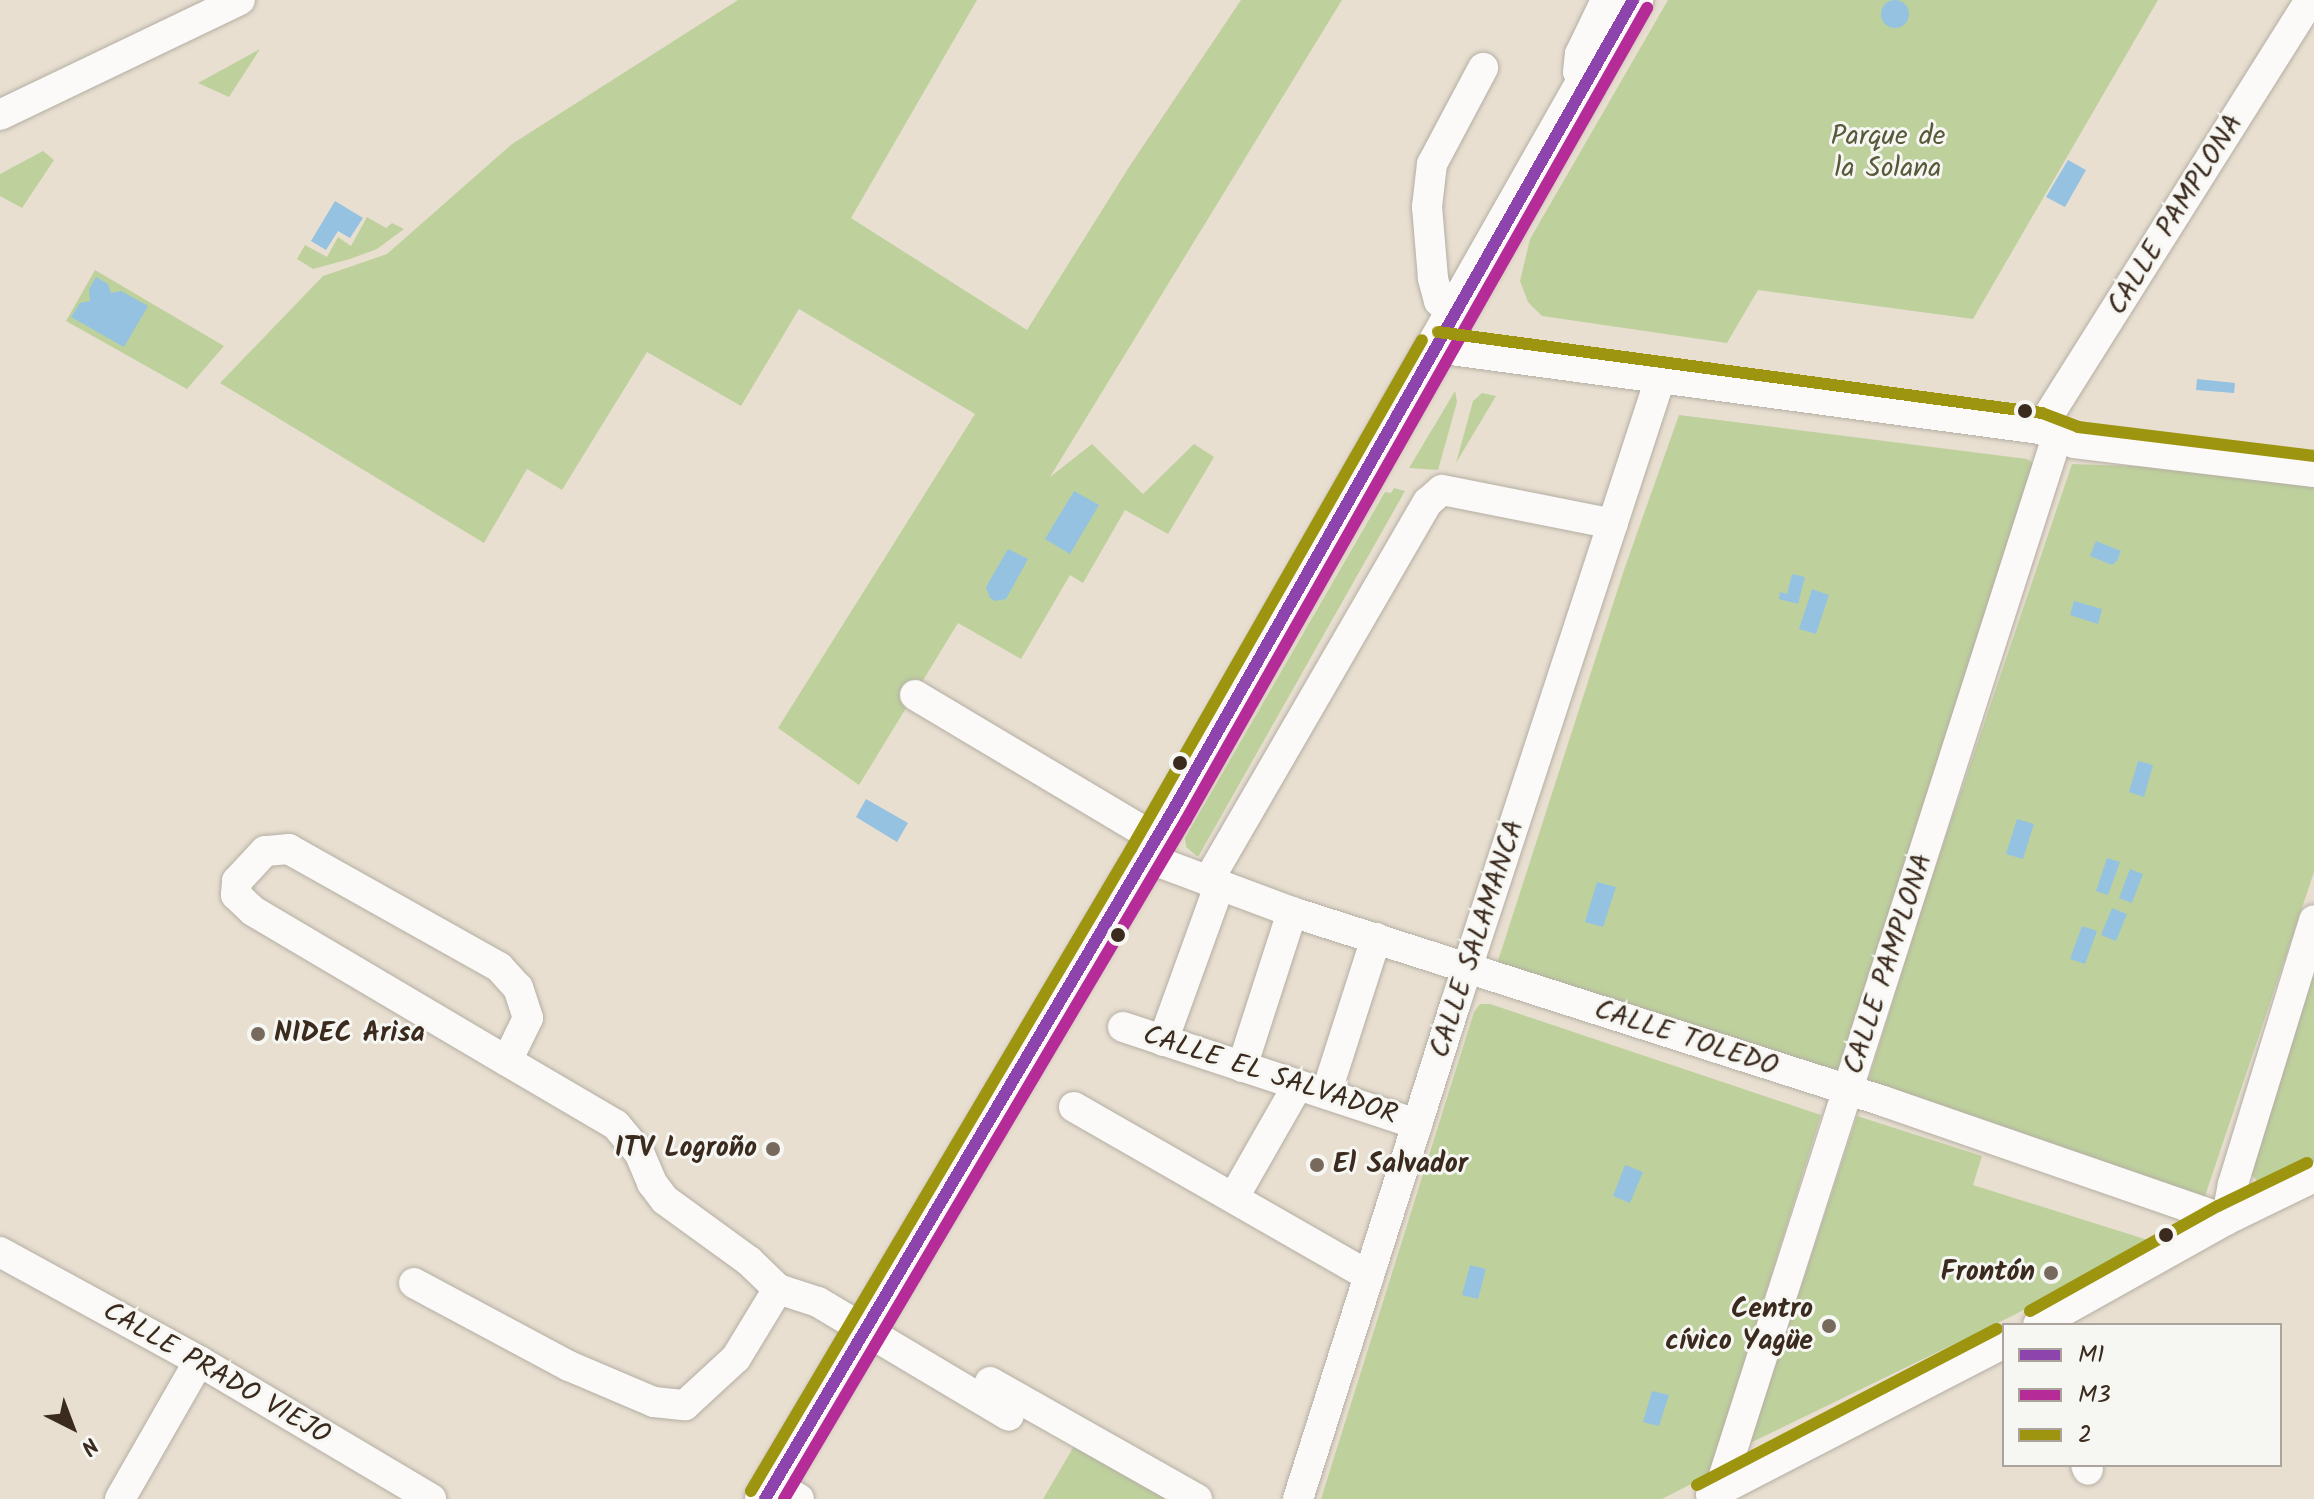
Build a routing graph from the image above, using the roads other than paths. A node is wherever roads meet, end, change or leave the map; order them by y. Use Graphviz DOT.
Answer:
graph roads {
  1 [pos="1606,0"];
  2 [pos="1633,0"];
  3 [pos="2310,0"];
  4 [pos="235,1"];
  5 [pos="1483,68"];
  6 [pos="1578,97"];
  7 [pos="0,115"];
  8 [pos="1445,332"];
  9 [pos="1660,379"];
  10 [pos="2049,433"];
  11 [pos="2314,472"];
  12 [pos="1613,524"];
  13 [pos="915,695"];
  14 [pos="1150,848"];
  15 [pos="1214,884"];
  16 [pos="1292,912"];
  17 [pos="2314,920"];
  18 [pos="1376,938"];
  19 [pos="1468,966"];
  20 [pos="1123,1027"];
  21 [pos="1163,1041"];
  22 [pos="507,1061"];
  23 [pos="1242,1067"];
  24 [pos="1312,1090"];
  25 [pos="1849,1092"];
  26 [pos="1074,1107"];
  27 [pos="1417,1124"];
  28 [pos="2314,1177"];
  29 [pos="1227,1193"];
  30 [pos="2226,1220"];
  31 [pos="0,1252"];
  32 [pos="1369,1276"];
  33 [pos="414,1283"];
  34 [pos="778,1289"];
  35 [pos="2042,1323"];
  36 [pos="865,1332"];
  37 [pos="912,1338"];
  38 [pos="2002,1344"];
  39 [pos="199,1361"];
  40 [pos="1009,1416"];
  41 [pos="779,1494"];
  42 [pos="1711,1495"];
  43 [pos="120,1499"];
  44 [pos="431,1499"];
  45 [pos="1197,1499"];
  46 [pos="1298,1499"];
  1 -- 6 [label="street"];
  2 -- 6 [label="main road"];
  3 -- 10 [label="street, CALLE PAMPLONA"];
  4 -- 7 [label="street"];
  5 -- 8 [label="street"];
  6 -- 8 [label="main road"];
  8 -- 9 [label="street"];
  8 -- 14 [label="main road"];
  9 -- 10 [label="street"];
  9 -- 12 [label="street, CALLE SALAMANCA"];
  10 -- 11 [label="street"];
  10 -- 25 [label="street, CALLE PAMPLONA"];
  12 -- 15 [label="street"];
  12 -- 19 [label="street, CALLE SALAMANCA"];
  13 -- 14 [label="street, CALLE TOLEDO"];
  14 -- 15 [label="street, CALLE TOLEDO"];
  14 -- 36 [label="main road"];
  15 -- 16 [label="street, CALLE TOLEDO"];
  15 -- 21 [label="street"];
  16 -- 18 [label="street, CALLE TOLEDO"];
  16 -- 23 [label="street"];
  17 -- 30 [label="street"];
  18 -- 19 [label="street, CALLE TOLEDO"];
  18 -- 24 [label="street"];
  19 -- 25 [label="street, CALLE TOLEDO"];
  19 -- 27 [label="street, CALLE SALAMANCA"];
  20 -- 21 [label="street, CALLE EL SALVADOR"];
  21 -- 23 [label="street, CALLE EL SALVADOR"];
  22 -- 22 [label="street"];
  22 -- 34 [label="street"];
  23 -- 24 [label="street, CALLE EL SALVADOR"];
  24 -- 27 [label="street, CALLE EL SALVADOR"];
  24 -- 29 [label="street"];
  25 -- 30 [label="street, CALLE TOLEDO"];
  25 -- 42 [label="street, CALLE PAMPLONA"];
  26 -- 29 [label="street"];
  27 -- 32 [label="street, CALLE SALAMANCA"];
  28 -- 30 [label="street"];
  29 -- 32 [label="street"];
  30 -- 35 [label="street"];
  31 -- 39 [label="street, CALLE PRADO VIEJO"];
  32 -- 46 [label="street, CALLE SALAMANCA"];
  33 -- 34 [label="street"];
  34 -- 36 [label="street"];
  36 -- 40 [label="street"];
  36 -- 41 [label="main road"];
  37 -- 45 [label="street"];
  38 -- 42 [label="street"];
  39 -- 43 [label="street"];
  39 -- 44 [label="street, CALLE PRADO VIEJO"];
}
